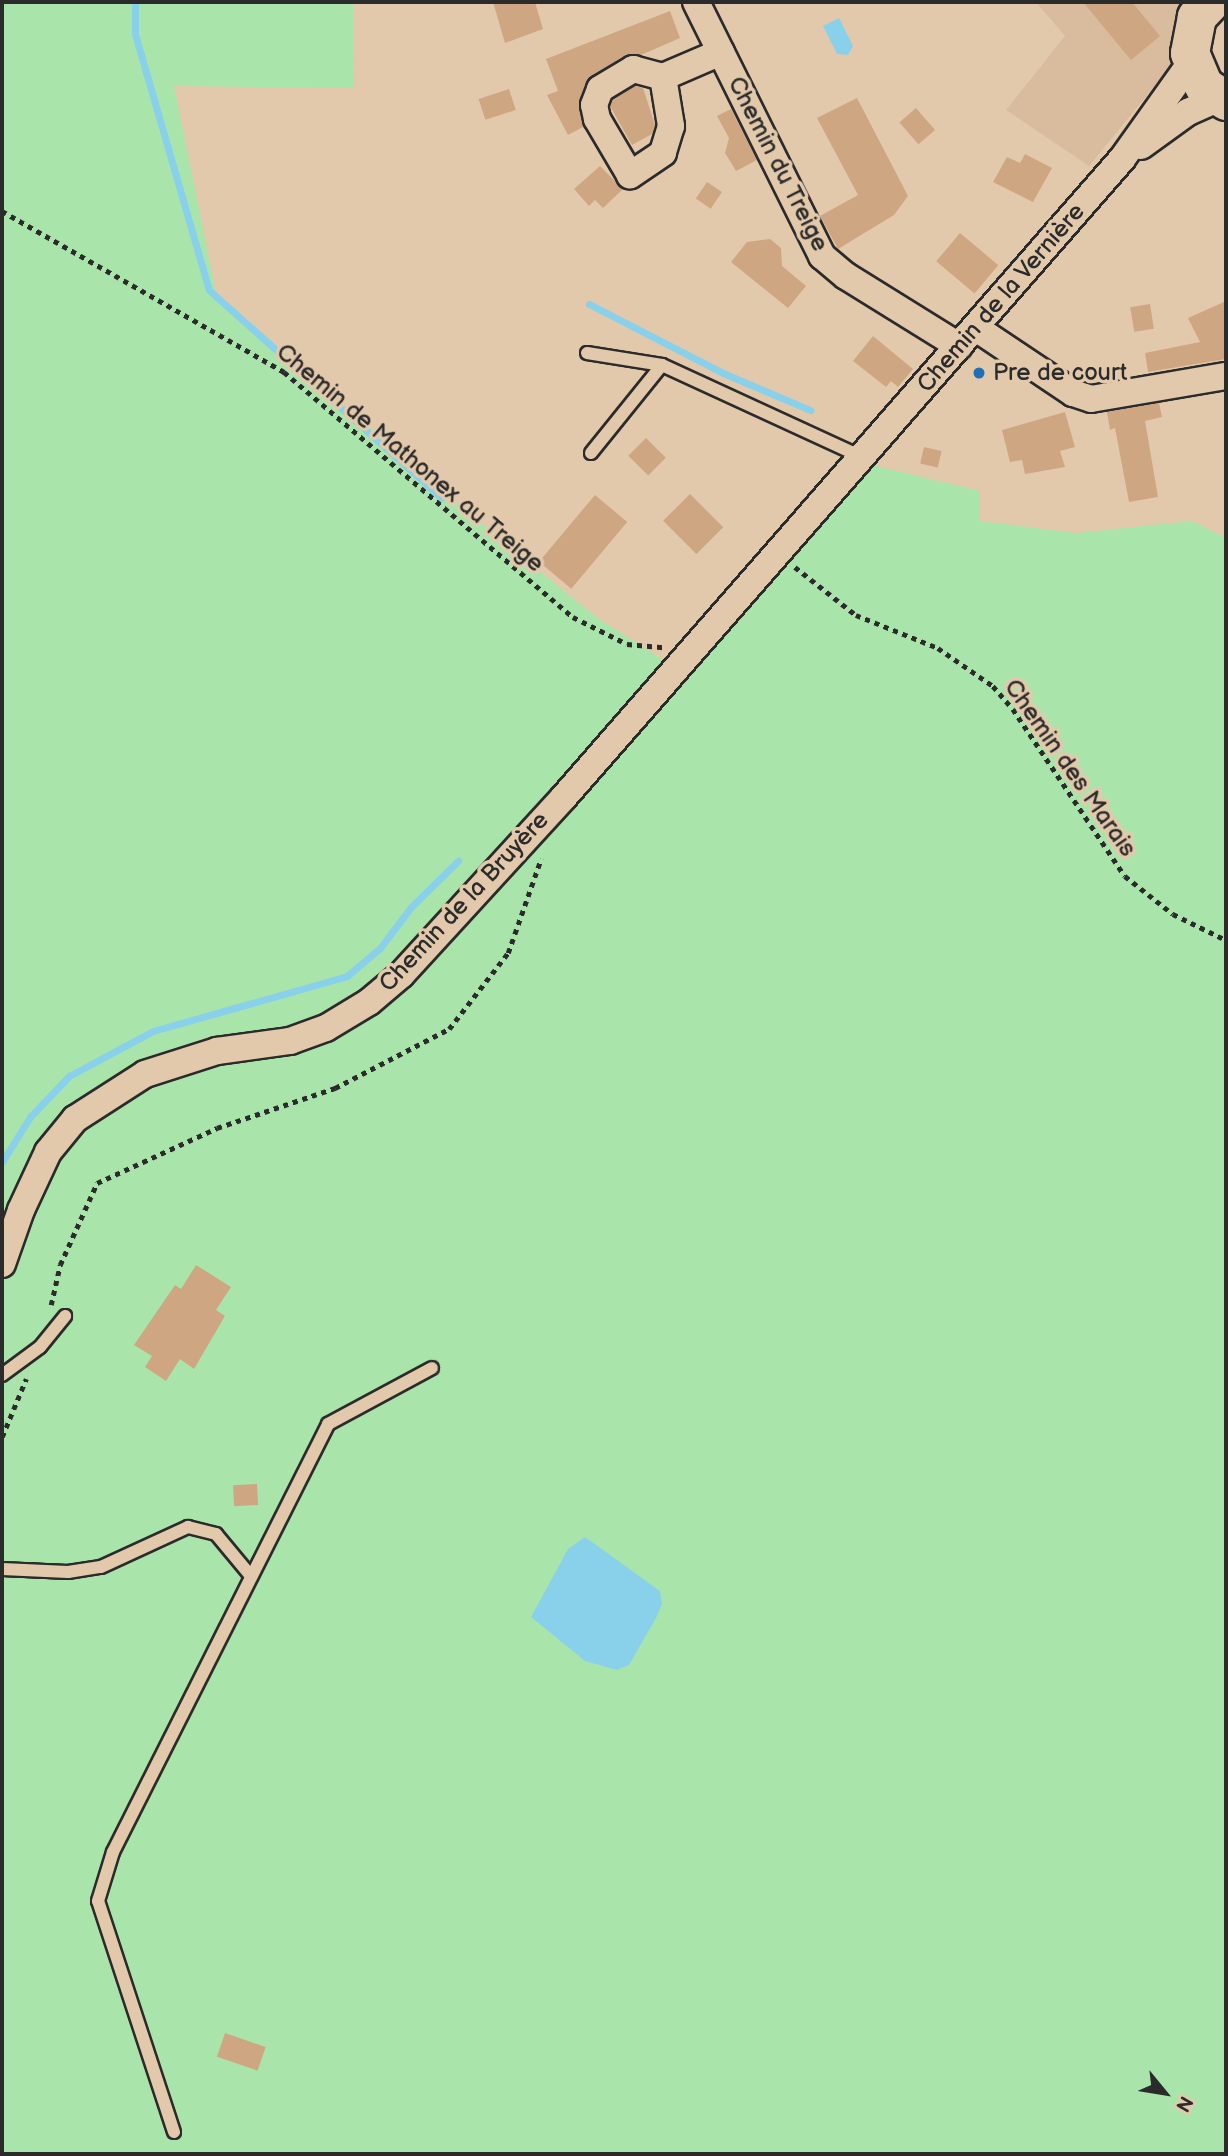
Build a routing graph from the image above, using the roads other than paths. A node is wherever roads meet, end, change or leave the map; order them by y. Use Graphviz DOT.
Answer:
graph roads {
  1 [pos="696,2"];
  2 [pos="1198,7"];
  3 [pos="722,52"];
  4 [pos="1192,61"];
  5 [pos="663,78"];
  6 [pos="1223,100"];
  7 [pos="1122,159"];
  8 [pos="967,337"];
  9 [pos="587,353"];
  10 [pos="662,365"];
  11 [pos="1226,376"];
  12 [pos="870,447"];
  13 [pos="590,453"];
  14 [pos="2,1264"];
  15 [pos="65,1316"];
  16 [pos="432,1368"];
  17 [pos="2,1376"];
  18 [pos="2,1569"];
  19 [pos="250,1575"];
  20 [pos="174,2132"];
  1 -- 3 [label="street, Chemin du Treige"];
  2 -- 4 [label="main road"];
  3 -- 5 [label="street"];
  3 -- 8 [label="street, Chemin du Treige"];
  4 -- 6 [label="main road"];
  4 -- 7 [label="street, Chemin de la Vernière"];
  6 -- 7 [label="street, Chemin de la Vernière"];
  7 -- 8 [label="street, Chemin de la Vernière"];
  8 -- 11 [label="street"];
  8 -- 12 [label="street, Chemin de la Vernière"];
  9 -- 10 [label="lane"];
  10 -- 12 [label="lane"];
  10 -- 13 [label="lane"];
  12 -- 14 [label="street, Chemin de la Bruyère"];
  15 -- 17 [label="lane"];
  16 -- 19 [label="lane"];
  18 -- 19 [label="lane"];
  19 -- 20 [label="lane"];
}
